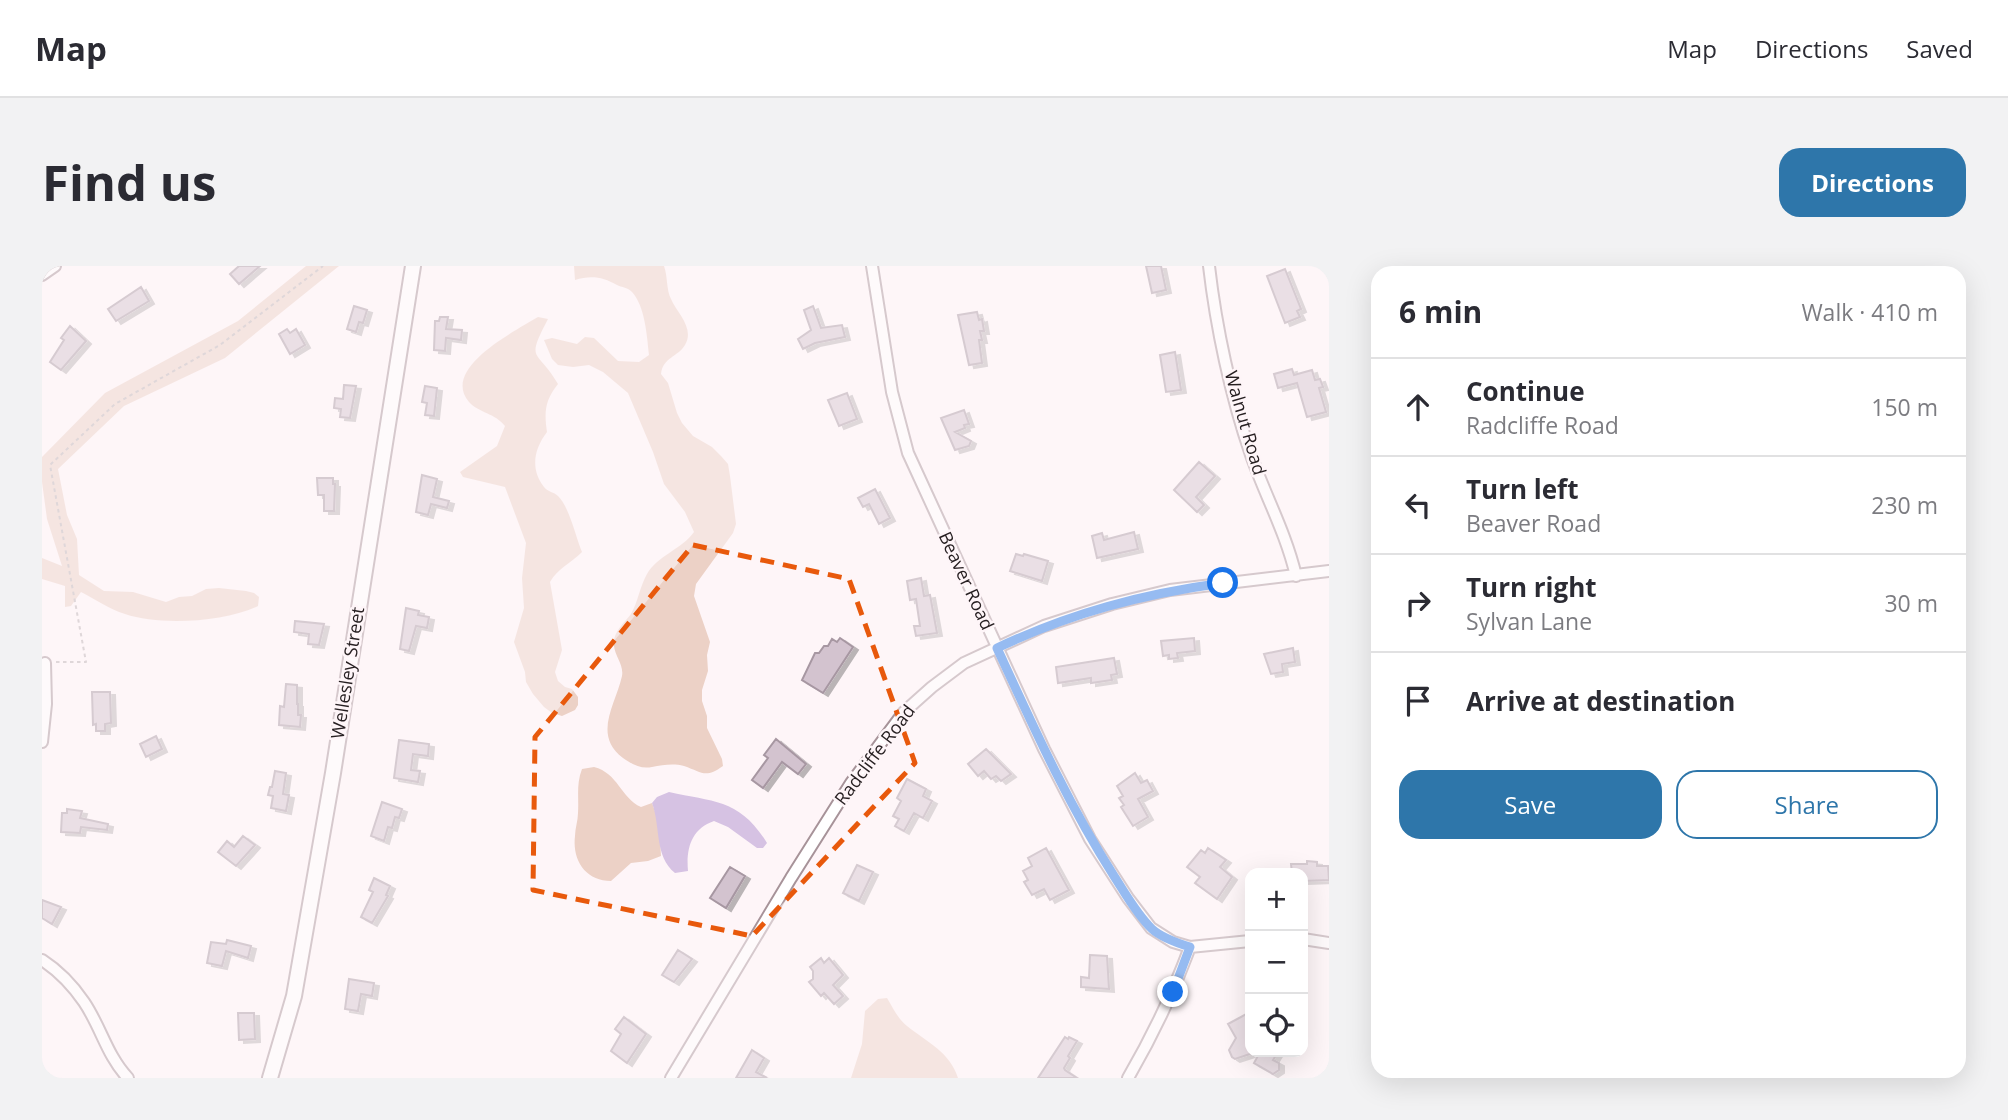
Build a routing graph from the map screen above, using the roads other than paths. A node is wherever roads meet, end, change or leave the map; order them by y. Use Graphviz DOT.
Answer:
graph roads {
  1 [pos="55,266"];
  2 [pos="413,266"];
  3 [pos="872,266"];
  4 [pos="1209,266"];
  5 [pos="42,275"];
  6 [pos="1329,571"];
  7 [pos="1296,576"];
  8 [pos="997,648"];
  9 [pos="45,663"];
  10 [pos="42,742"];
  11 [pos="1308,940"];
  12 [pos="1245,942"];
  13 [pos="1329,943"];
  14 [pos="1190,947"];
  15 [pos="42,960"];
  16 [pos="128,1078"];
  17 [pos="270,1078"];
  18 [pos="671,1078"];
  19 [pos="1128,1078"];
  1 -- 5 [label="street"];
  2 -- 17 [label="main road, Wellesley Street"];
  3 -- 8 [label="street, Beaver Road"];
  4 -- 7 [label="street, Walnut Road"];
  6 -- 7 [label="street, Radcliffe Road"];
  7 -- 8 [label="street, Radcliffe Road"];
  8 -- 14 [label="street, Beaver Road"];
  8 -- 18 [label="street, Radcliffe Road"];
  9 -- 10 [label="street"];
  11 -- 13 [label="street"];
  12 -- 14 [label="street"];
  14 -- 19 [label="street"];
  15 -- 16 [label="street"];
}
